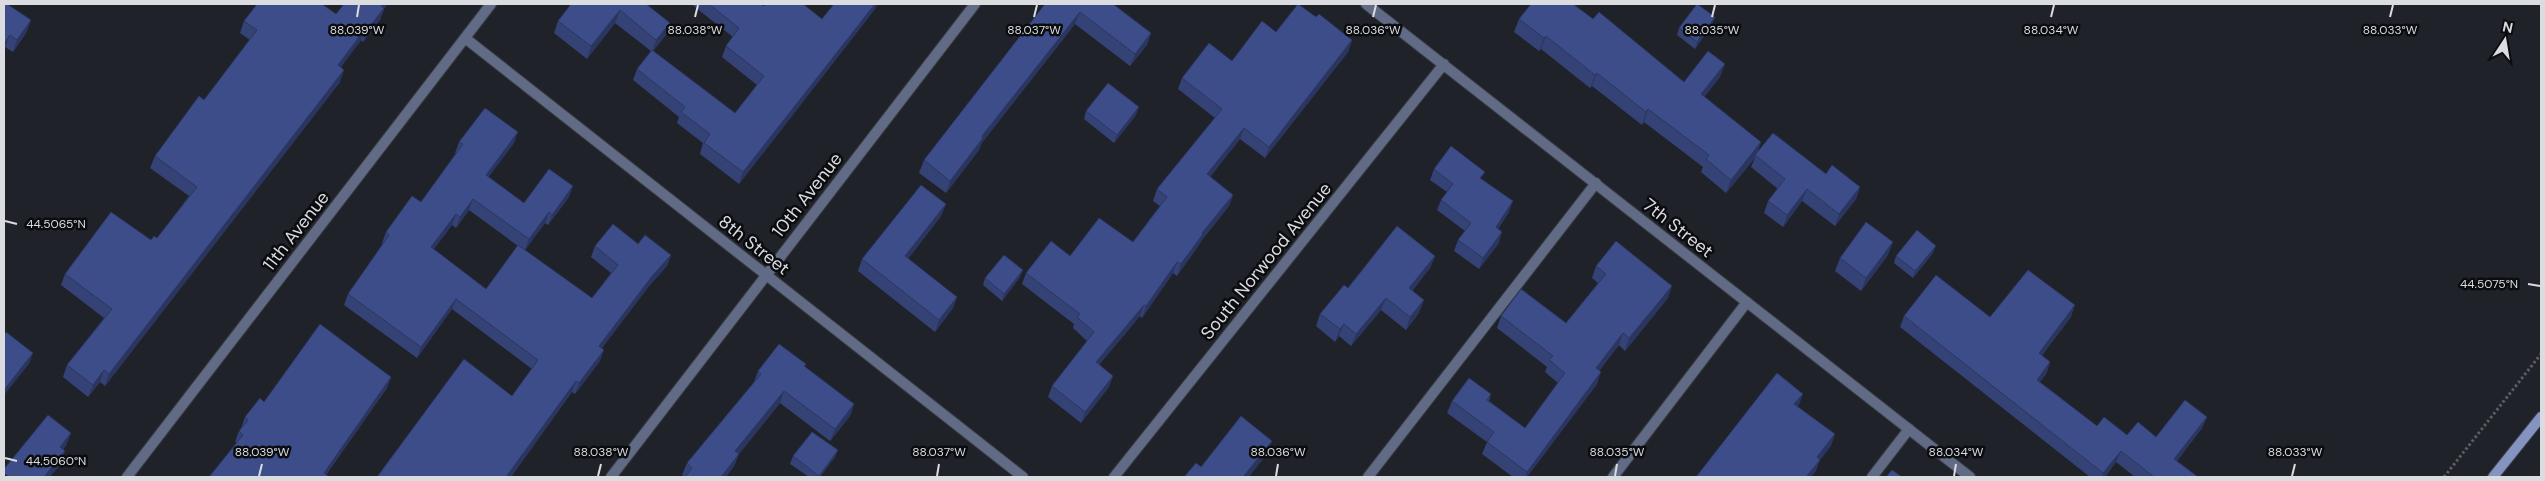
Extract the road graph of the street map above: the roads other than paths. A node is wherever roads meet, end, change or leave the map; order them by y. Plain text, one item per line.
1 (491, 4) edge
2 (975, 4) edge
3 (1366, 4) edge
4 (465, 38) junction
5 (1444, 64) junction
6 (1596, 183) junction
7 (766, 275) junction
8 (1747, 302) junction
9 (2541, 417) edge
10 (1909, 430) junction
11 (128, 477) edge
12 (610, 477) edge
13 (1023, 477) edge
14 (1114, 477) edge
15 (1368, 477) edge
16 (1613, 477) edge
17 (1872, 477) edge
18 (1970, 477) edge
19 (2493, 477) edge

1 - 4 street, 11th Avenue
2 - 7 street, 10th Avenue
3 - 5 street, 7th Street
4 - 7 street, 8th Street
4 - 11 street, 11th Avenue
5 - 6 street, 7th Street
5 - 14 street, South Norwood Avenue
6 - 8 street, 7th Street
6 - 15 street
7 - 12 street, 10th Avenue
7 - 13 street, 8th Street
8 - 10 street, 7th Street
8 - 16 street
9 - 19 main road
10 - 17 street
10 - 18 street, 7th Street

